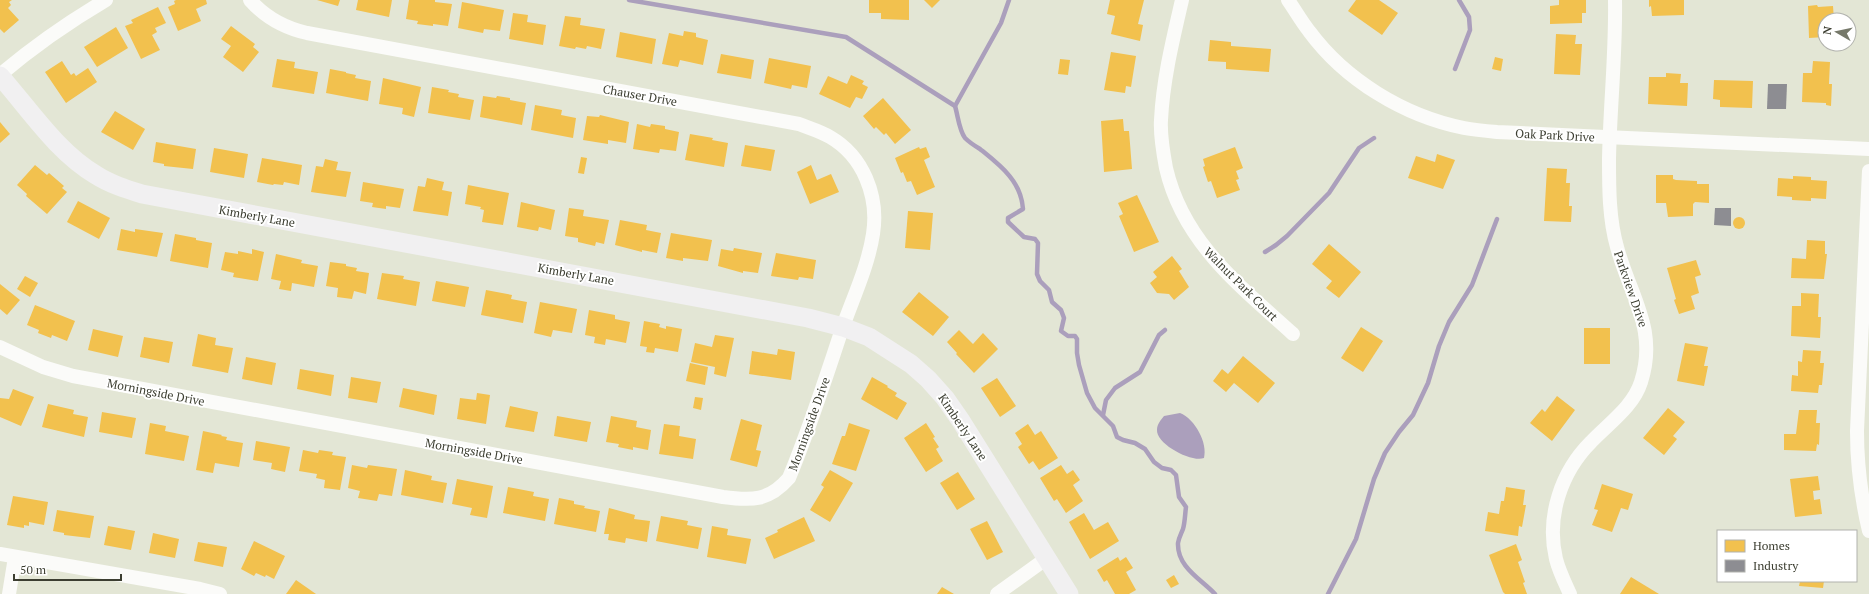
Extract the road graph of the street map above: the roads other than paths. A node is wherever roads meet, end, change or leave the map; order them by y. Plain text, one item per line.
1 (106, 0) edge
2 (250, 0) edge
3 (1182, 0) edge
4 (1288, 0) edge
5 (1615, 0) edge
6 (0, 76) edge
7 (1610, 137) junction
8 (1869, 149) edge
9 (1869, 171) edge
10 (843, 327) junction
11 (1292, 334) dead end
12 (0, 347) edge
13 (1869, 531) edge
14 (0, 554) edge
15 (15, 556) junction
16 (1047, 558) junction
17 (8, 594) edge
18 (220, 594) edge
19 (997, 594) edge
20 (1069, 594) edge
21 (1570, 594) edge

1 - 6 street
2 - 10 street, Chauser Drive
3 - 11 street, Walnut Park Court
4 - 7 street, Oak Park Drive
5 - 7 street, Parkview Drive
6 - 10 street, Kimberly Lane
7 - 8 street, Oak Park Drive
7 - 21 street, Parkview Drive
9 - 13 street
10 - 12 street, Morningside Drive
10 - 16 street, Kimberly Lane
14 - 15 street
15 - 17 street
15 - 18 street
16 - 19 street
16 - 20 street, Kimberly Lane

